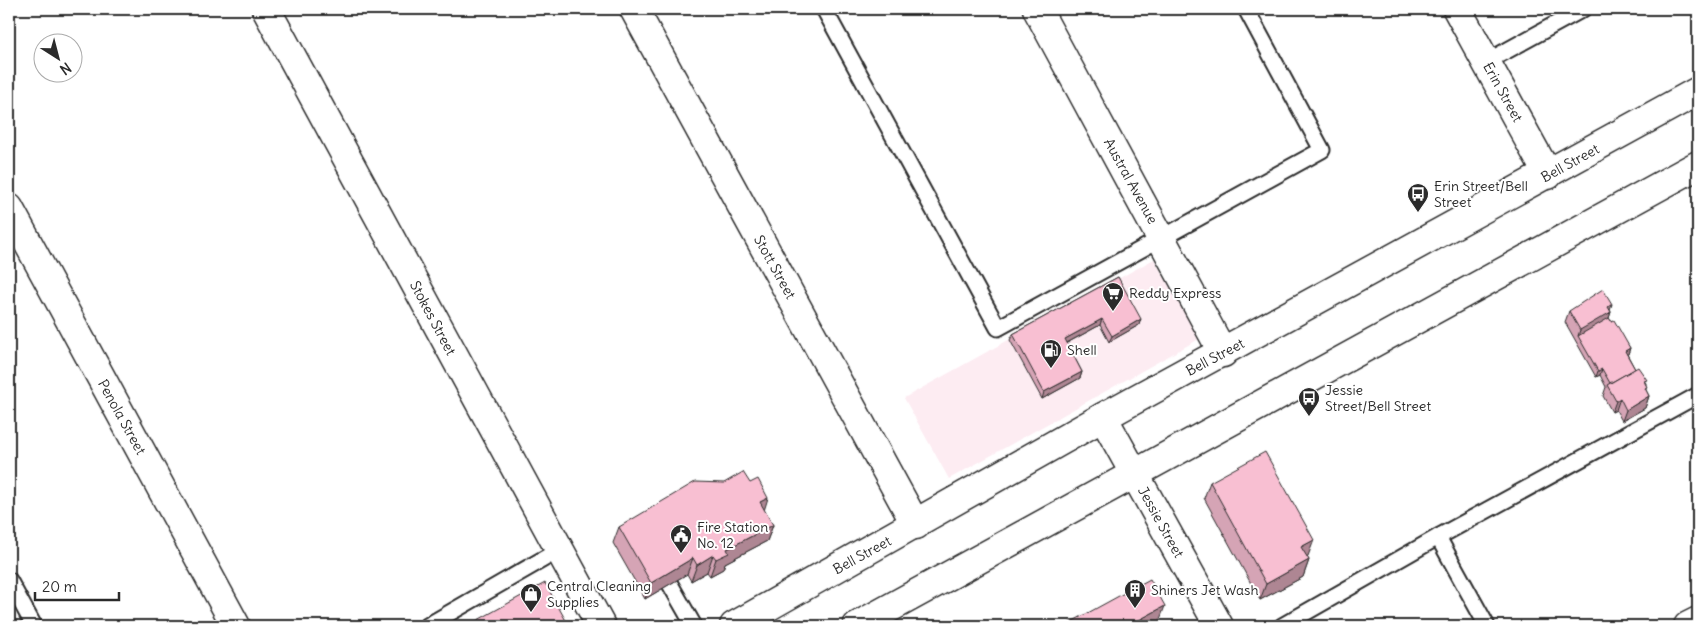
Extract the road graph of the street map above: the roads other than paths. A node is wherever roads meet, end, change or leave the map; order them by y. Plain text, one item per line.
1 (266, 9) edge
2 (634, 9) edge
3 (824, 9) edge
4 (1037, 9) edge
5 (1246, 9) edge
6 (1457, 9) edge
7 (1583, 9) edge
8 (1486, 62) junction
9 (1698, 92) edge
10 (1698, 164) edge
11 (1548, 176) junction
12 (9, 208) edge
13 (1162, 239) junction
14 (1223, 353) junction
15 (1698, 395) edge
16 (1103, 417) junction
17 (1134, 474) junction
18 (916, 525) junction
19 (1438, 537) junction
20 (559, 550) junction
21 (9, 580) edge
22 (670, 584) edge
23 (1698, 621) edge
24 (34, 626) edge
25 (236, 626) edge
26 (427, 626) edge
27 (601, 626) edge
28 (694, 626) edge
29 (734, 626) edge
30 (857, 626) edge
31 (1219, 626) edge
32 (1282, 626) edge
33 (1487, 626) edge
34 (1688, 626) edge

1 - 20 main road, Stokes Street
2 - 18 main road, Stott Street
3 - 13 lane
4 - 13 main road, Austral Avenue
5 - 13 lane
6 - 8 main road, Erin Street
7 - 8 lane
8 - 11 main road, Erin Street
9 - 11 main road, Bell Street
10 - 17 main road
11 - 14 main road, Bell Street
12 - 25 main road, Penola Street
13 - 14 main road, Austral Avenue
14 - 16 main road, Bell Street
15 - 19 lane
16 - 17 main road, Jessie Street
16 - 18 main road, Bell Street
17 - 30 main road
17 - 31 main road, Jessie Street
18 - 29 main road, Bell Street
19 - 32 lane
19 - 33 lane
20 - 26 lane
20 - 27 main road, Stokes Street
21 - 24 lane
22 - 28 lane
23 - 34 main road

